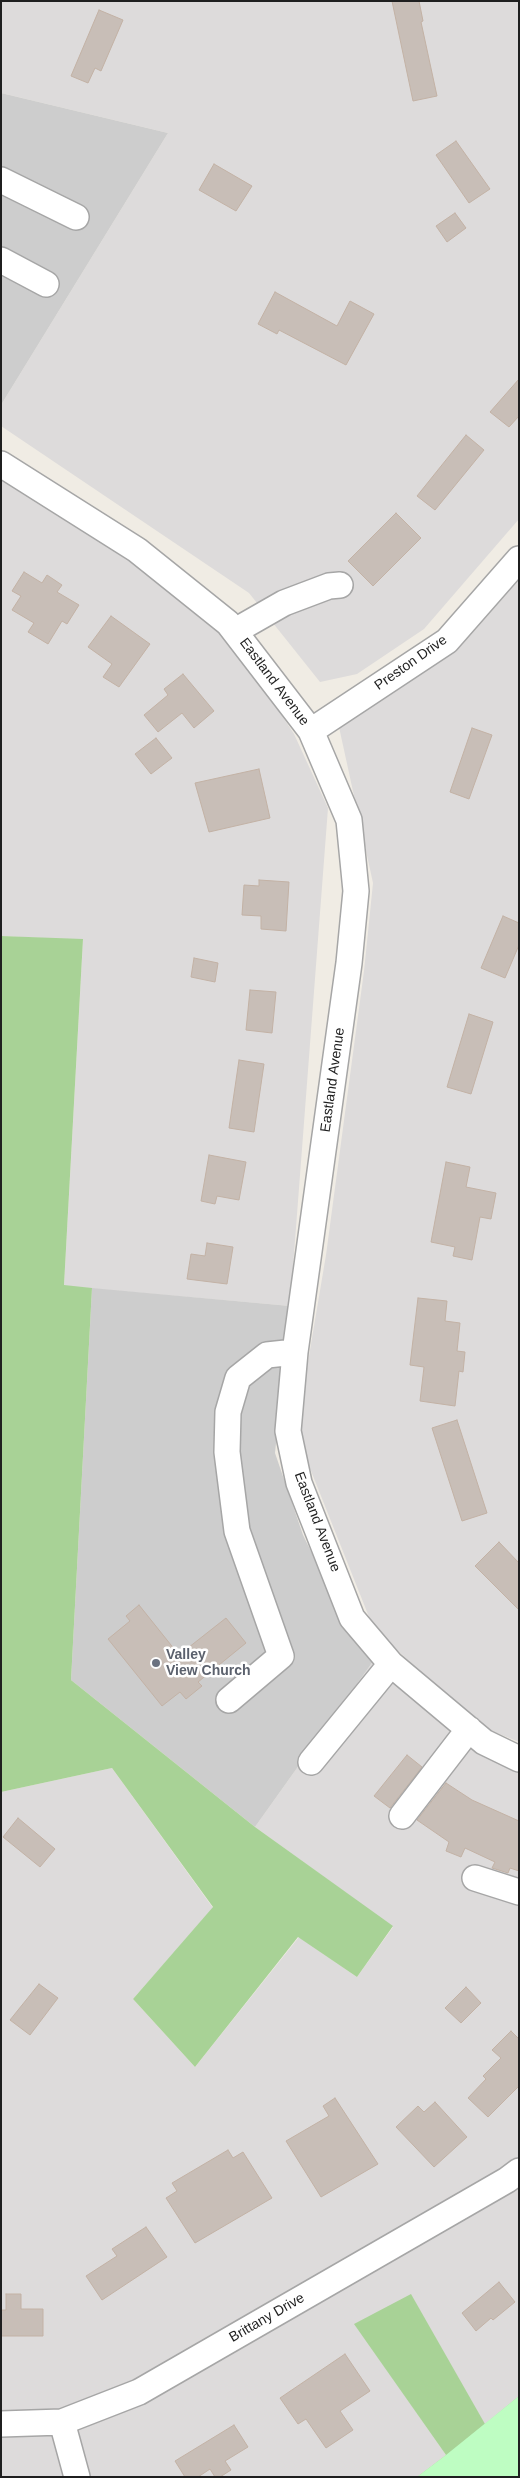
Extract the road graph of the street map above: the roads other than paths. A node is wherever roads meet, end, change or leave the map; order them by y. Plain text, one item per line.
1 (1, 180) edge
2 (76, 217) dead end
3 (1, 260) edge
4 (46, 284) dead end
5 (1, 464) edge
6 (519, 559) edge
7 (340, 585) dead end
8 (235, 631) junction
9 (311, 731) junction
10 (295, 1352) junction
11 (391, 1664) junction
12 (228, 1700) dead end
13 (469, 1729) junction
14 (519, 1758) edge
15 (312, 1762) dead end
16 (402, 1816) dead end
17 (474, 1878) dead end
18 (519, 1892) edge
19 (519, 2171) edge
20 (62, 2422) junction
21 (1, 2424) edge
22 (77, 2477) edge

1 - 2 street
3 - 4 street
5 - 8 street, Eastland Avenue
6 - 9 street, Preston Drive
7 - 8 street
8 - 9 street, Eastland Avenue
9 - 10 street, Eastland Avenue
10 - 11 street, Eastland Avenue
10 - 12 street
11 - 13 street, Eastland Avenue
11 - 15 street
13 - 14 street, Eastland Avenue
13 - 16 street
17 - 18 street
19 - 20 street, Brittany Drive
20 - 21 street, Brittany Drive
20 - 22 street

